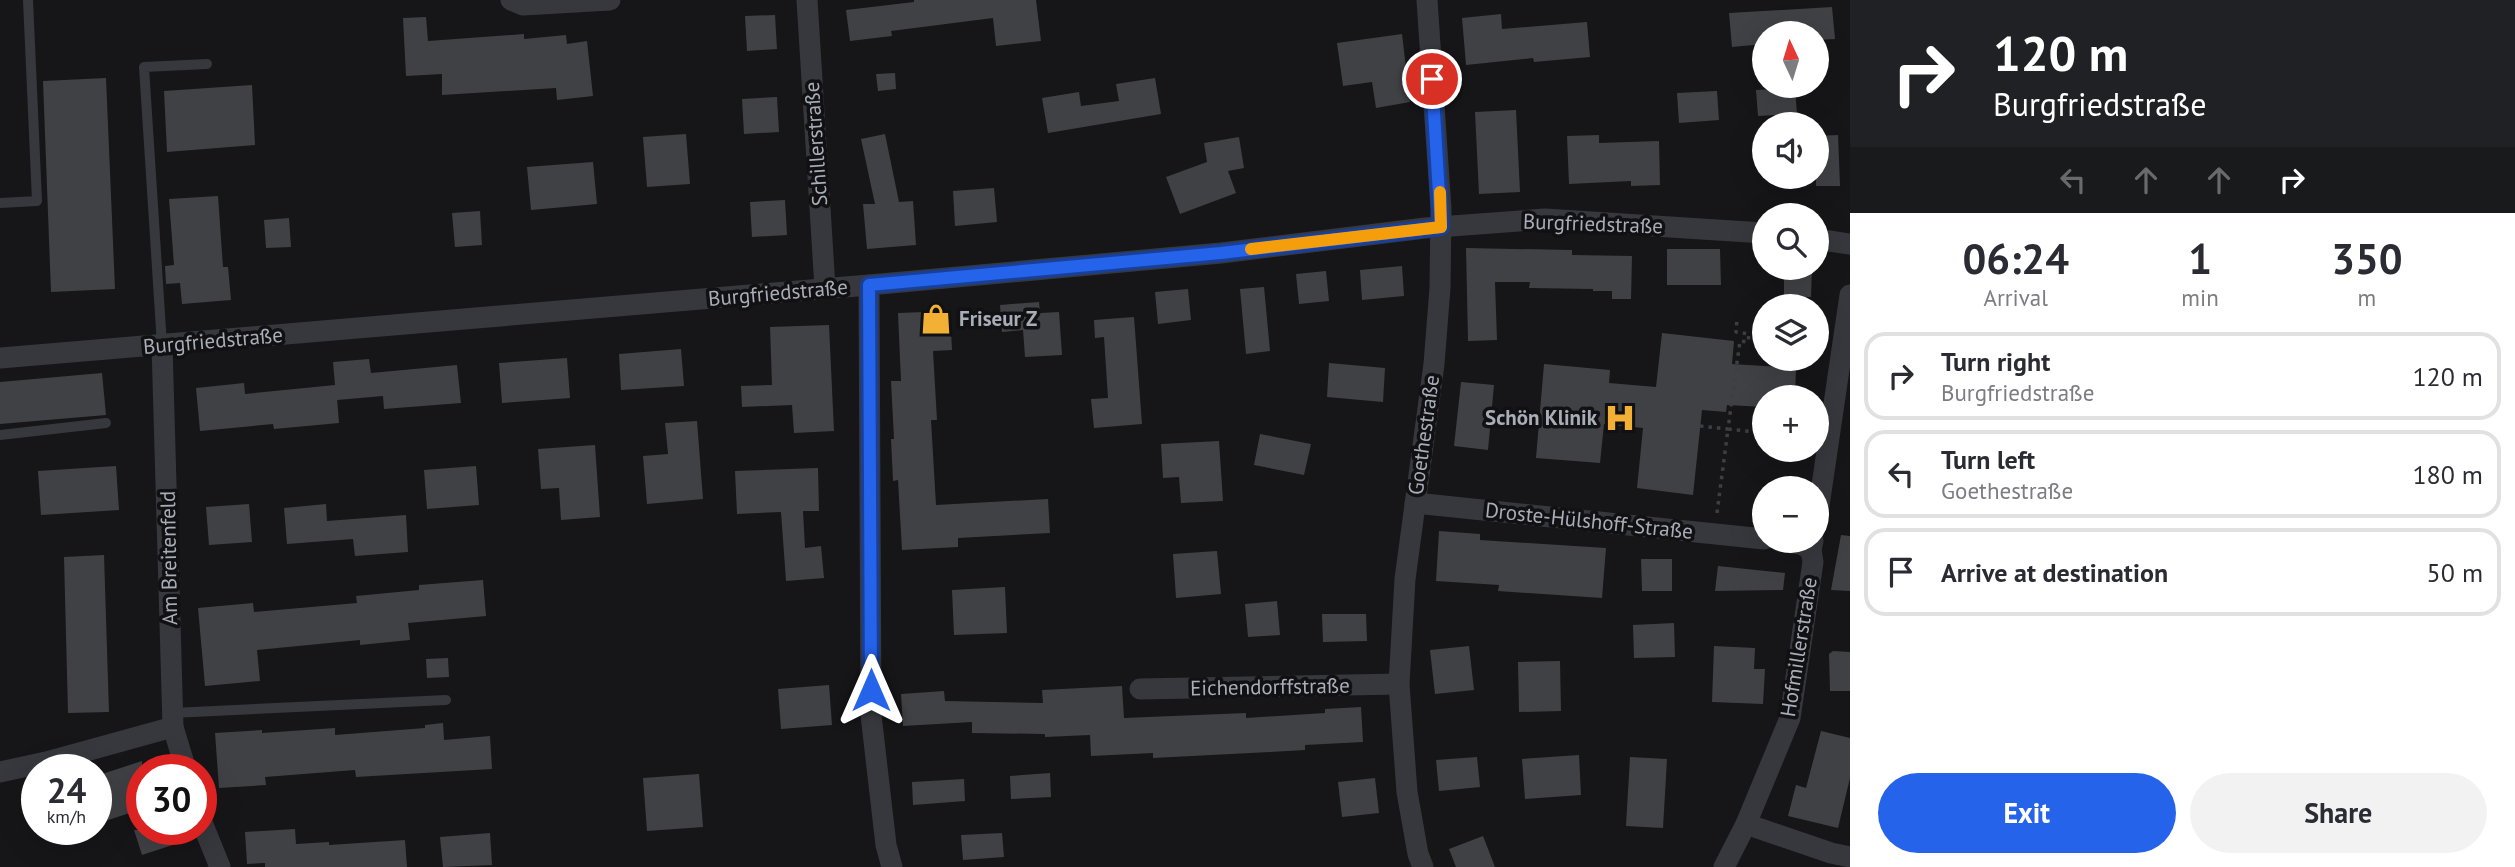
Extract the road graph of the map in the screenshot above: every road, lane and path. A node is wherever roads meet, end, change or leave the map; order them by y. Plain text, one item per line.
1 (28, 0) edge
2 (511, 0) edge
3 (610, 0) edge
4 (807, 0) edge
5 (1427, 0) edge
6 (207, 64) dead end
7 (0, 203) edge
8 (1441, 227) junction
9 (1752, 232) edge
10 (1829, 241) edge
11 (1850, 244) edge
12 (869, 285) junction
13 (825, 288) junction
14 (1850, 295) edge
15 (1737, 319) dead end
16 (162, 345) junction
17 (0, 358) edge
18 (106, 423) dead end
19 (1700, 426) dead end
20 (1728, 429) junction
21 (1752, 432) edge
22 (0, 435) edge
23 (1823, 476) edge
24 (1415, 503) junction
25 (1714, 534) junction
26 (1752, 538) edge
27 (1812, 553) edge
28 (1399, 684) junction
29 (1140, 689) dead end
30 (446, 700) dead end
31 (173, 720) junction
32 (182, 754) edge
33 (0, 772) edge
34 (1746, 824) junction
35 (211, 845) edge
36 (1850, 857) edge
37 (220, 867) edge
38 (892, 867) edge
39 (1423, 867) edge
40 (1724, 867) edge

1 - 7 lane
2 - 3 street
4 - 13 street, Schillerstraße
5 - 8 street, Goethestraße
6 - 16 lane
8 - 9 street, Burgfriedstraße
8 - 12 street, Burgfriedstraße
8 - 24 street, Goethestraße
10 - 11 street
12 - 13 street, Burgfriedstraße
12 - 38 street
13 - 16 street, Burgfriedstraße
14 - 23 street
15 - 20 path
16 - 17 street, Burgfriedstraße
16 - 31 street, Am Breitenfeld
18 - 22 lane
19 - 20 path
20 - 21 path
20 - 25 path
24 - 25 street, Droste-Hülshoff-Straße
24 - 28 street, Goethestraße
25 - 26 street, Droste-Hülshoff-Straße
27 - 34 street, Hofmillerstraße
28 - 29 street, Eichendorffstraße
28 - 39 street, Goethestraße
30 - 31 lane
31 - 32 street, Am Breitenfeld
31 - 33 street
34 - 36 street
34 - 40 street, Hofmillerstraße
35 - 37 street

